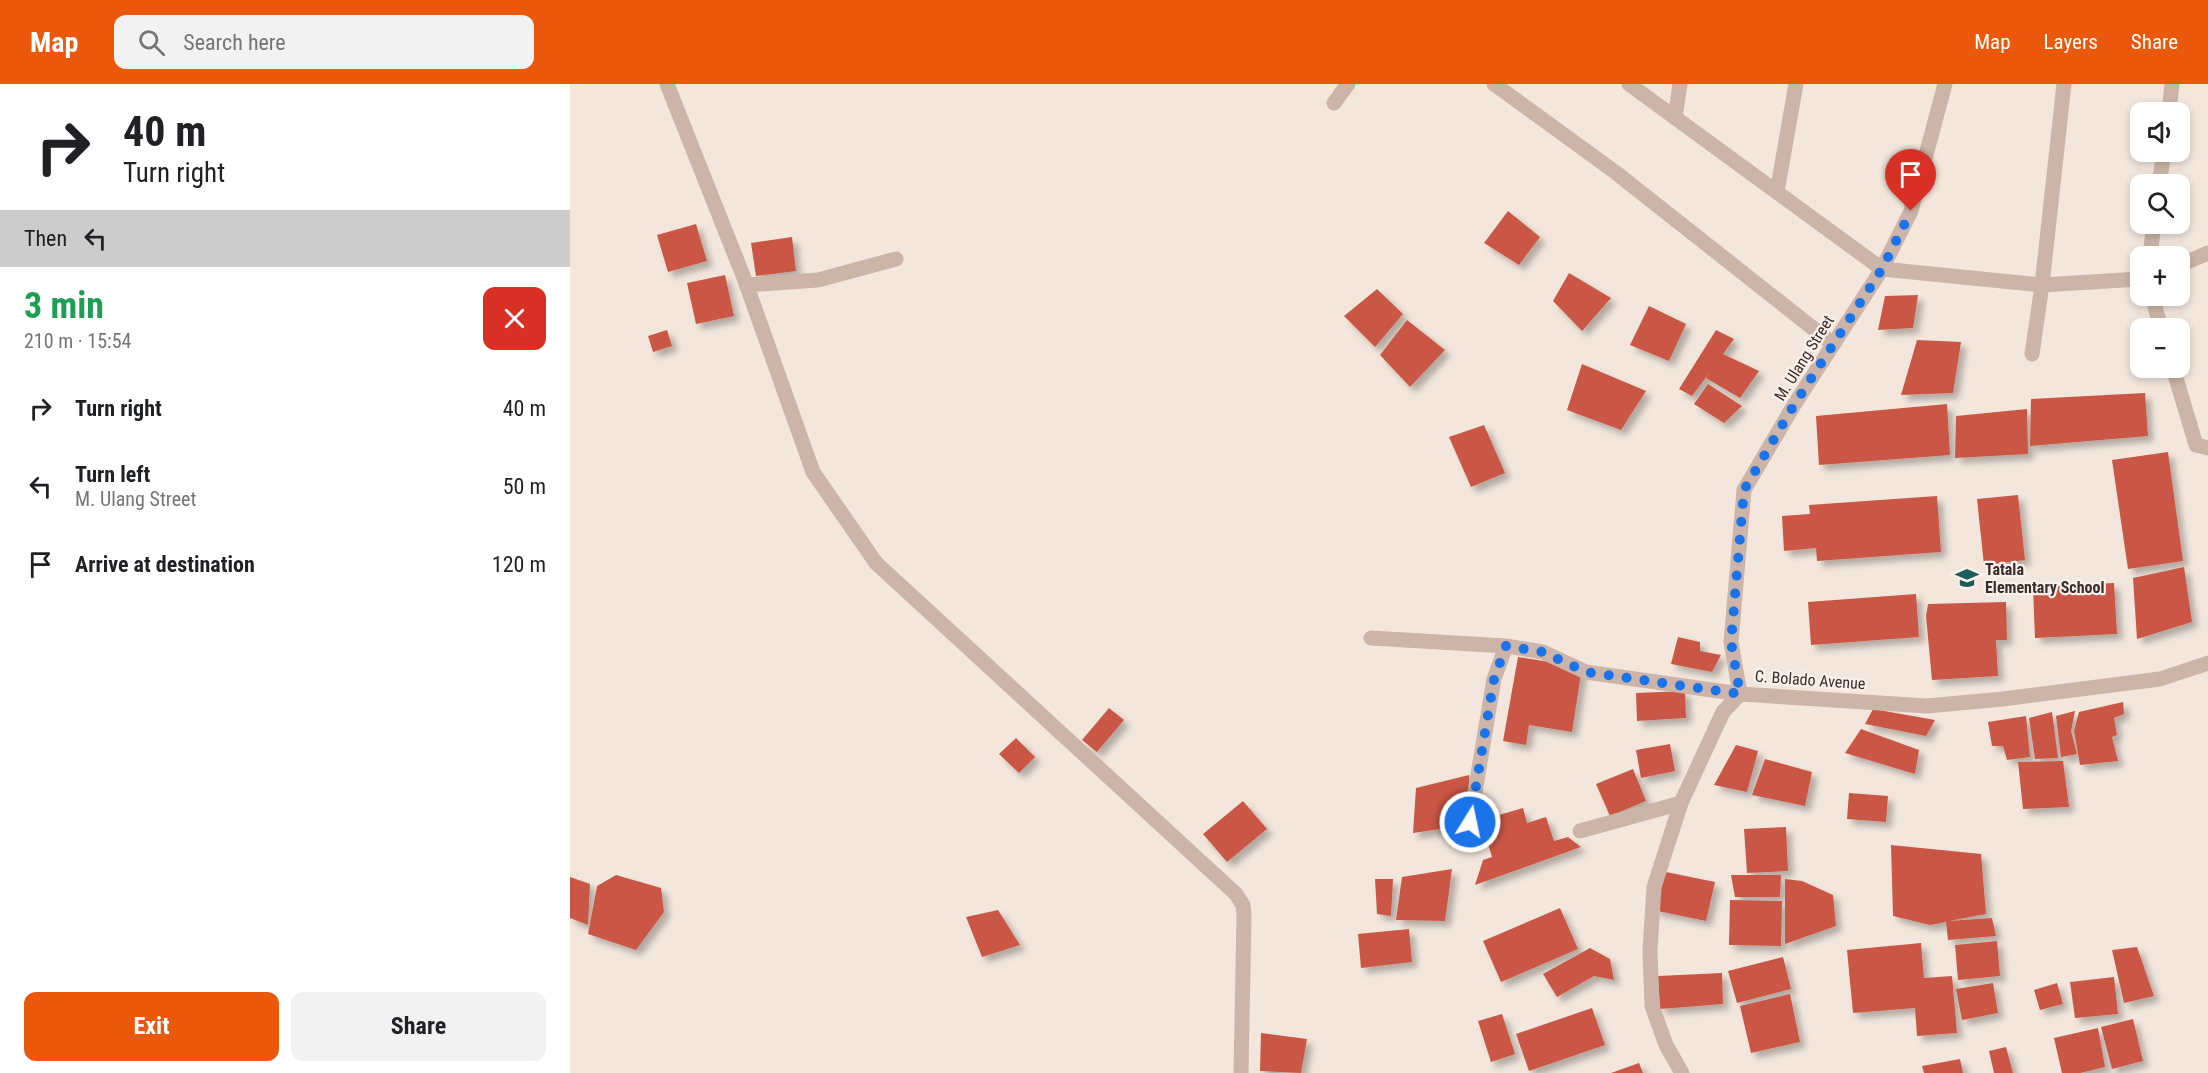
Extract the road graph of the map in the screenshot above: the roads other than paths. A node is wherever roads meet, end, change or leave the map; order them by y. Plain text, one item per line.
1 (668, 84) edge
2 (1348, 84) edge
3 (1494, 84) edge
4 (1629, 84) edge
5 (1680, 84) edge
6 (1796, 84) edge
7 (1945, 84) edge
8 (2064, 84) edge
9 (2172, 84) edge
10 (2170, 102) edge
11 (1334, 103) dead end
12 (1675, 118) junction
13 (1777, 192) junction
14 (2208, 253) edge
15 (896, 259) dead end
16 (2190, 261) edge
17 (1882, 269) junction
18 (2130, 280) edge
19 (746, 285) junction
20 (2042, 285) junction
21 (1833, 344) junction
22 (2032, 354) dead end
23 (2176, 378) edge
24 (2208, 448) edge
25 (1371, 638) dead end
26 (1506, 646) junction
27 (2208, 663) edge
28 (1740, 694) junction
29 (1681, 802) junction
30 (1470, 822) dead end
31 (1580, 831) dead end
32 (1241, 1073) edge
33 (1682, 1073) edge

1 - 19 street
2 - 11 street
3 - 21 street
4 - 12 street
5 - 12 street
6 - 13 street
7 - 17 street, M. Ulang Street
8 - 20 street
9 - 10 street
12 - 13 street
13 - 17 street
14 - 16 street
15 - 19 street
17 - 20 street
17 - 21 street, M. Ulang Street
18 - 20 street
19 - 32 street
20 - 22 street
21 - 28 street, M. Ulang Street
23 - 24 street
25 - 26 street
26 - 28 street
26 - 30 street
27 - 28 street, C. Bolado Avenue
28 - 29 street, C. Bolado Avenue
29 - 31 street
29 - 33 street, C. Bolado Avenue

